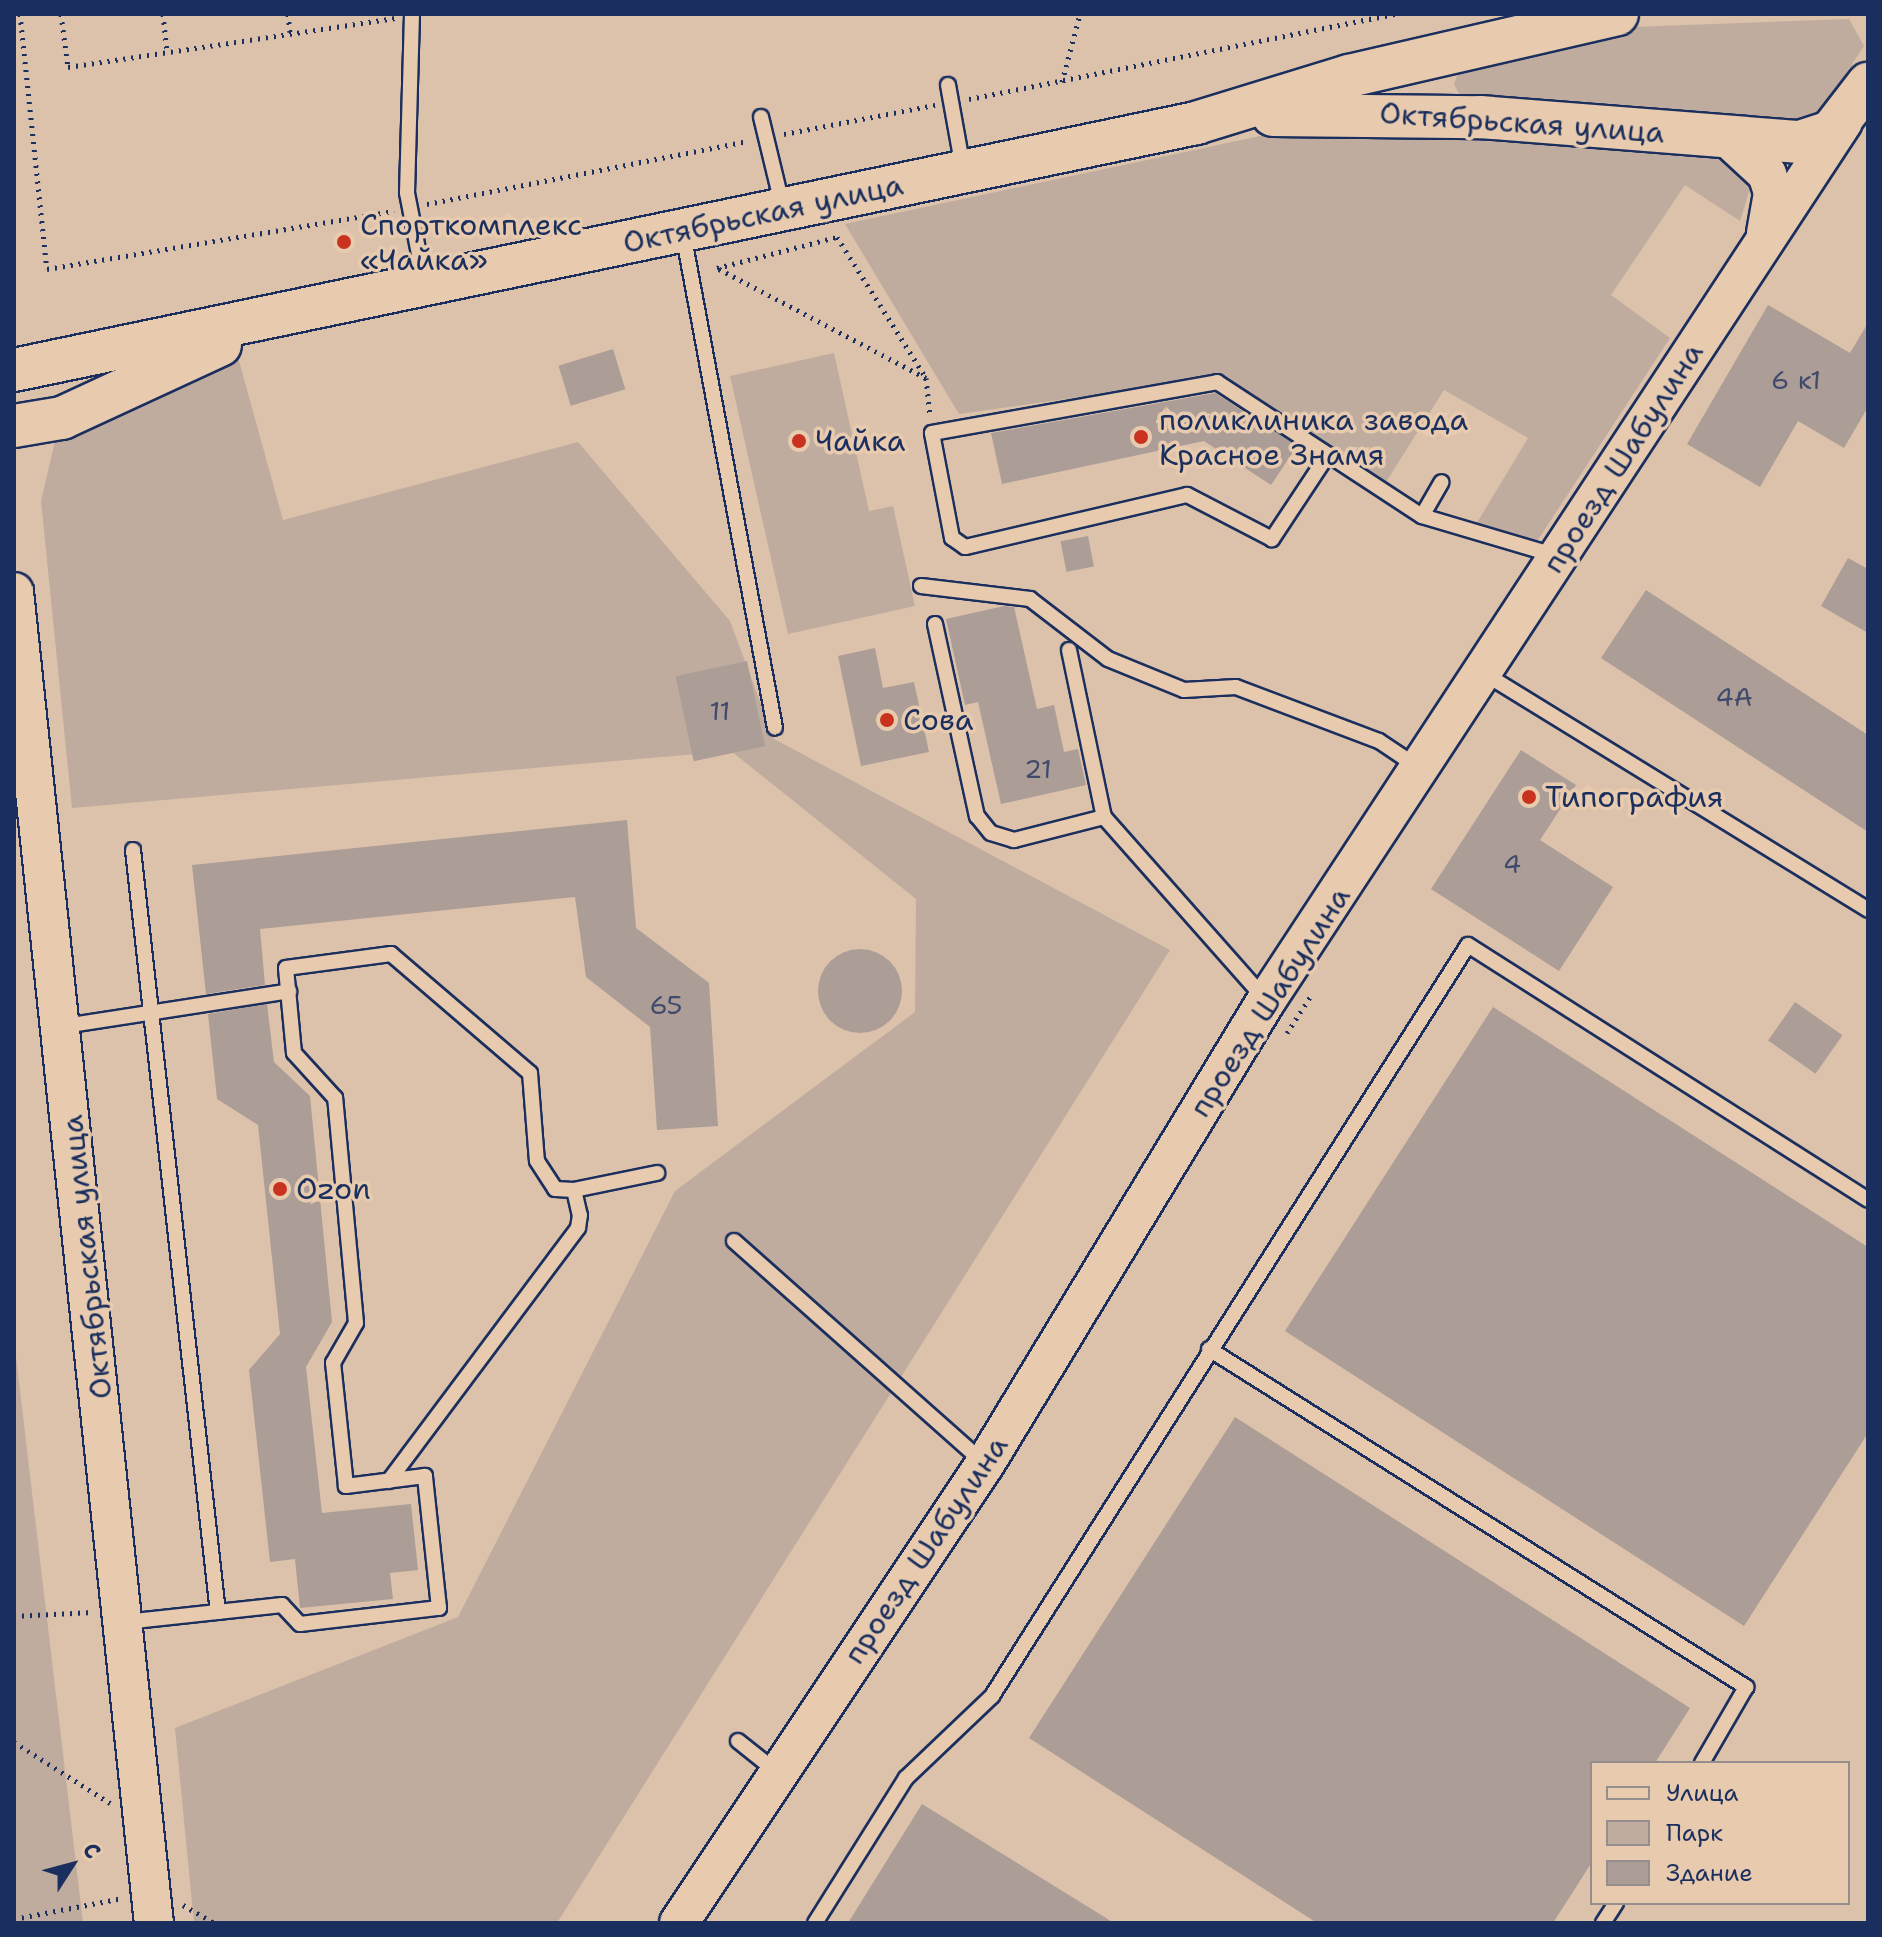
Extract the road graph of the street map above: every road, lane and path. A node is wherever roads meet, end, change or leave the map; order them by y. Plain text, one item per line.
1 (20, 14) edge
2 (61, 14) edge
3 (163, 14) edge
4 (288, 14) edge
5 (1080, 14) edge
6 (1396, 14) edge
7 (1617, 14) edge
8 (412, 15) edge
9 (290, 32) junction
10 (167, 51) junction
11 (1062, 82) junction
12 (1868, 84) edge
13 (948, 85) dead end
14 (951, 102) junction
15 (761, 117) dead end
16 (1843, 122) junction
17 (1196, 123) junction
18 (764, 138) junction
19 (1728, 138) junction
20 (964, 172) junction
21 (409, 208) junction
22 (783, 208) junction
23 (683, 232) junction
24 (1762, 247) junction
25 (425, 285) junction
26 (283, 316) junction
27 (14, 370) edge
28 (926, 378) junction
29 (14, 426) edge
30 (932, 433) junction
31 (1327, 456) junction
32 (1442, 482) dead end
33 (1422, 516) junction
34 (1558, 556) junction
35 (921, 586) dead end
36 (14, 592) edge
37 (935, 624) dead end
38 (1069, 650) dead end
39 (1485, 674) junction
40 (775, 728) dead end
41 (1423, 770) junction
42 (1104, 817) junction
43 (133, 850) dead end
44 (1868, 910) edge
45 (289, 991) junction
46 (1266, 1001) junction
47 (155, 1011) junction
48 (64, 1026) junction
49 (657, 1173) dead end
50 (574, 1190) junction
51 (1868, 1200) edge
52 (734, 1241) dead end
53 (1209, 1349) junction
54 (985, 1464) junction
55 (389, 1481) junction
56 (218, 1612) junction
57 (14, 1616) edge
58 (124, 1617) junction
59 (738, 1741) dead end
60 (14, 1742) edge
61 (1703, 1761) edge
62 (778, 1772) junction
63 (143, 1812) junction
64 (1615, 1905) edge
65 (153, 1908) edge
66 (14, 1919) edge
67 (679, 1923) edge
68 (815, 1923) edge
69 (1603, 1923) edge

1 - 21 path
2 - 10 path
3 - 10 path
4 - 9 path
5 - 11 path
6 - 11 path
7 - 17 main road, Октябрьская улица
8 - 9 path
8 - 21 lane
9 - 10 path
11 - 14 path
12 - 16 main road, проезд Шабулина
13 - 14 lane
14 - 18 path
14 - 20 lane
15 - 18 lane
16 - 19 main road, Октябрьская улица
16 - 24 street, проезд Шабулина
17 - 19 main road, Октябрьская улица
17 - 20 main road, Октябрьская улица
18 - 21 path
18 - 22 lane
19 - 24 street
20 - 22 main road, Октябрьская улица
21 - 25 lane
22 - 23 main road, Октябрьская улица
23 - 25 main road, Октябрьская улица
23 - 40 lane
24 - 34 street, проезд Шабулина
25 - 26 main road, Октябрьская улица
26 - 27 main road, Октябрьская улица
26 - 29 main road, Октябрьская улица
28 - 28 path
28 - 30 path
30 - 31 lane
30 - 31 lane
31 - 33 lane
32 - 33 lane
33 - 34 lane
34 - 39 street, проезд Шабулина
35 - 41 lane
36 - 48 street, Октябрьская улица
37 - 42 lane
38 - 42 lane
39 - 41 street, проезд Шабулина
39 - 44 lane
41 - 46 street, проезд Шабулина
42 - 46 lane
43 - 47 lane
45 - 47 lane
45 - 50 lane
45 - 55 lane
46 - 54 street, проезд Шабулина
47 - 48 lane
47 - 56 lane
48 - 58 street, Октябрьская улица
49 - 50 lane
50 - 55 lane
51 - 53 lane
52 - 54 lane
53 - 61 lane
53 - 68 lane
54 - 62 street, проезд Шабулина
55 - 56 lane
56 - 58 lane
57 - 58 path
58 - 63 street, Октябрьская улица
59 - 62 lane
60 - 63 path
62 - 67 street, проезд Шабулина
63 - 65 street, Октябрьская улица
64 - 69 lane
65 - 66 path

